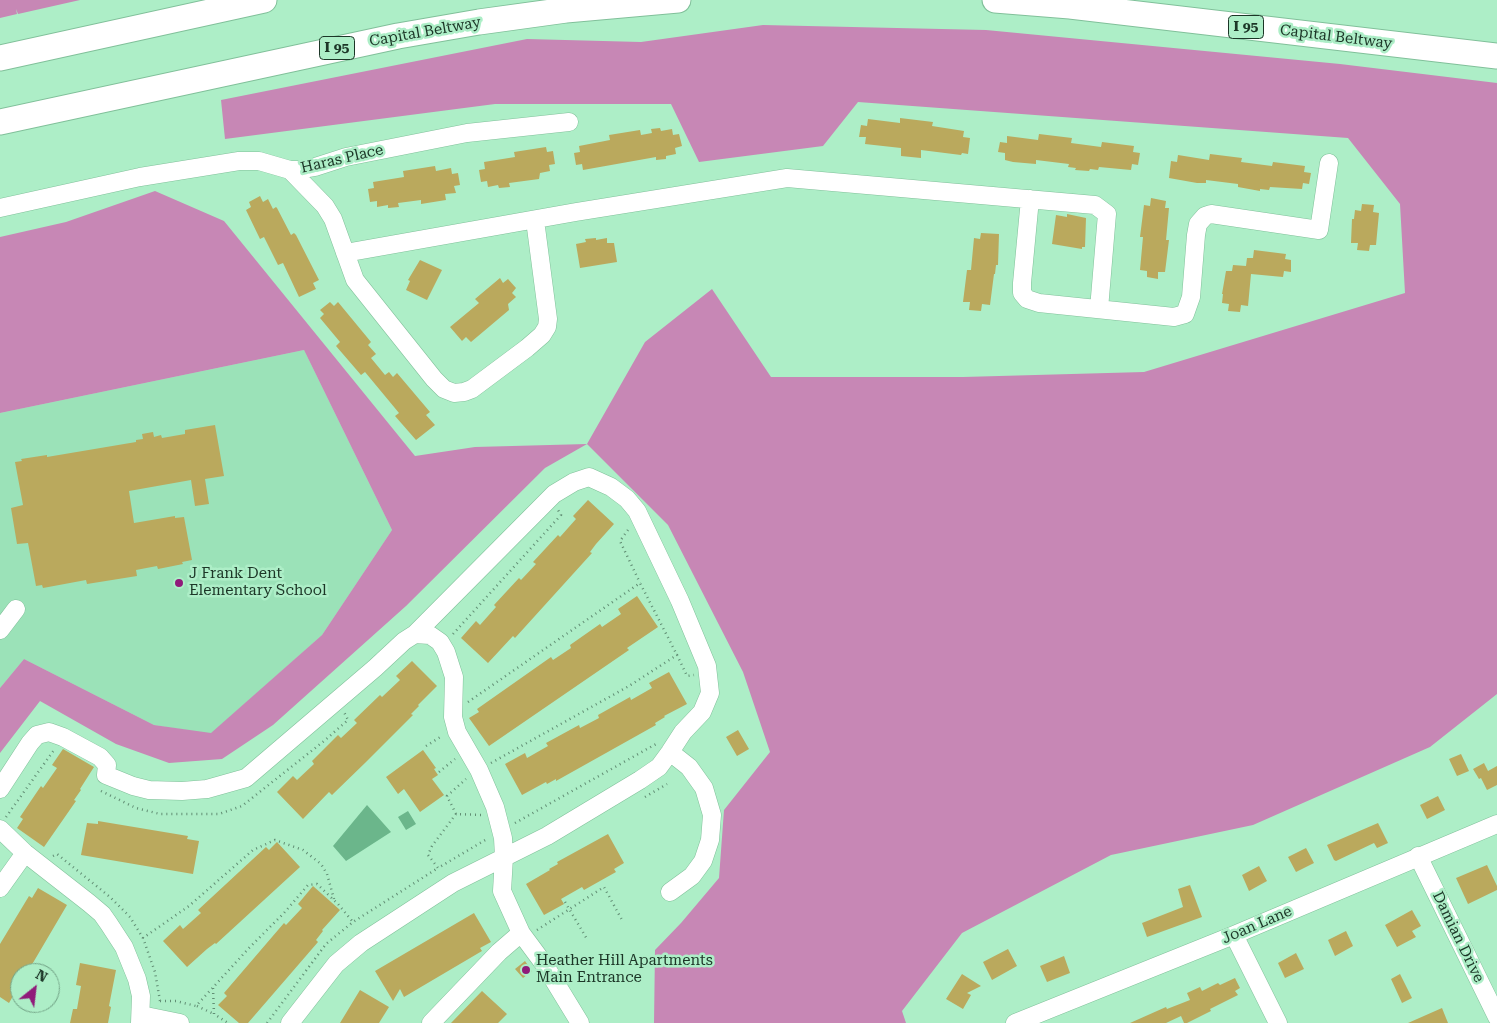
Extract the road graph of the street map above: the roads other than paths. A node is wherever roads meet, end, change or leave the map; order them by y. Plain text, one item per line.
1 (264, 0) edge
2 (678, 0) edge
3 (995, 0) edge
4 (200, 14) junction
5 (0, 48) edge
6 (1497, 56) edge
7 (0, 58) edge
8 (0, 122) edge
9 (569, 122) dead end
10 (1329, 163) dead end
11 (290, 170) junction
12 (1030, 199) junction
13 (0, 208) edge
14 (535, 220) junction
15 (345, 253) junction
16 (1099, 309) junction
17 (16, 609) dead end
18 (0, 630) edge
19 (415, 634) junction
20 (667, 746) junction
21 (0, 789) edge
22 (1497, 824) edge
23 (0, 829) edge
24 (25, 853) junction
25 (509, 855) junction
26 (1418, 856) junction
27 (0, 888) edge
28 (670, 892) dead end
29 (528, 932) junction
30 (1234, 935) junction
31 (1497, 1017) edge
32 (141, 1019) edge
33 (180, 1023) edge
34 (290, 1023) edge
35 (431, 1023) edge
36 (580, 1023) edge
37 (1015, 1023) edge
38 (1278, 1023) edge

1 - 4 highway
2 - 8 highway, Capital Beltway / I 95
3 - 6 highway, Capital Beltway / I 95
4 - 5 highway
4 - 7 highway
9 - 11 street, Haras Place
10 - 16 street
11 - 13 street, Haras Place
11 - 15 street
12 - 14 street
12 - 16 street
12 - 16 street
14 - 15 street
14 - 15 street
17 - 18 street
19 - 20 street
19 - 21 street
19 - 25 street
20 - 25 street
20 - 28 street
22 - 26 street, Joan Lane
23 - 24 street
24 - 27 street
24 - 32 street
25 - 29 street
25 - 34 street
26 - 30 street, Joan Lane
26 - 31 street, Damian Drive
29 - 35 street
29 - 36 street
30 - 37 street, Joan Lane
30 - 38 street
32 - 33 street

